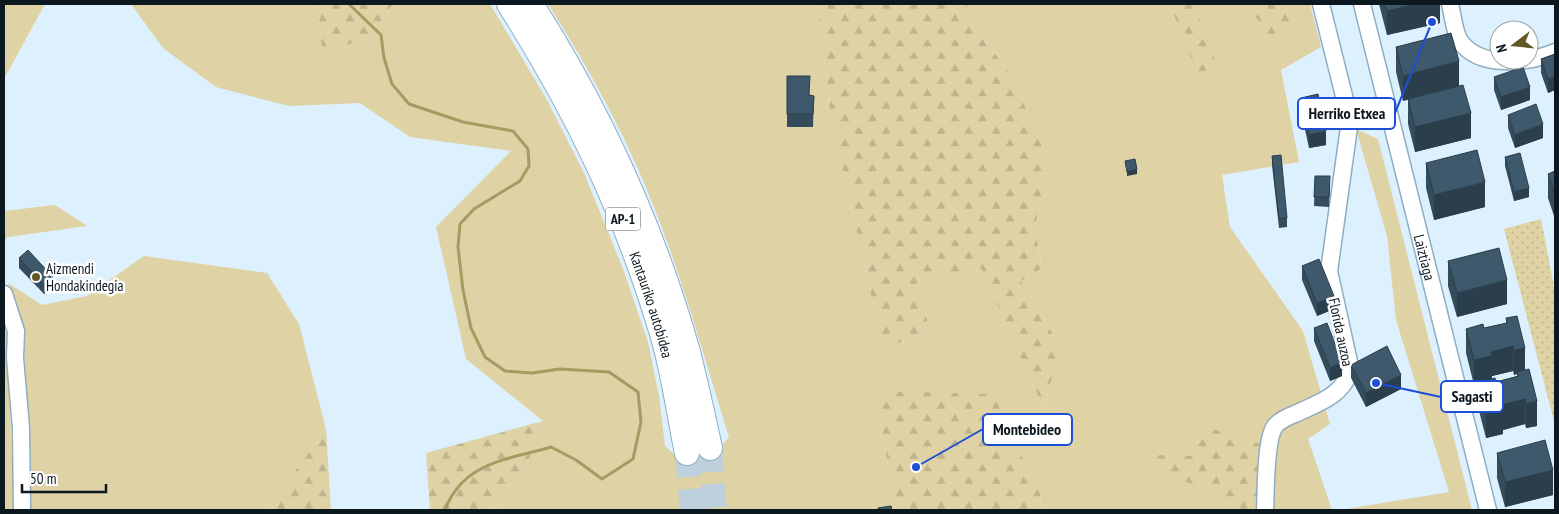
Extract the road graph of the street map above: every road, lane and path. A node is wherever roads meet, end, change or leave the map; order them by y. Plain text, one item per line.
1 (510, 4) edge
2 (531, 4) edge
3 (1321, 4) edge
4 (1362, 4) edge
5 (1450, 4) edge
6 (1555, 52) edge
7 (4, 294) edge
8 (710, 448) tunnel mouth
9 (687, 453) tunnel mouth
10 (22, 510) edge
11 (1265, 510) edge
12 (1488, 510) edge

1 - 9 highway, Kantauriko autobidea / AP-1
2 - 8 highway, Kantauriko autobidea / AP-1
3 - 11 street, Florida auzoa
4 - 12 street, Laiztiaga
5 - 6 street
7 - 10 street

